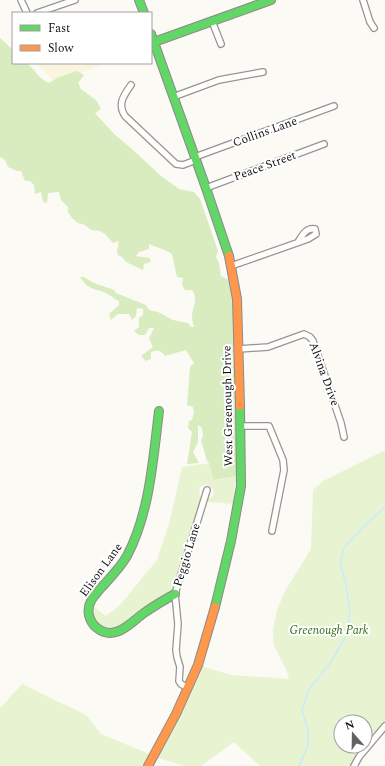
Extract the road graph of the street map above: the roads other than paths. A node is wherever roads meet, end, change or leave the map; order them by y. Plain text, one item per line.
1 (21, 0) edge
2 (75, 0) edge
3 (139, 0) edge
4 (271, 0) edge
5 (363, 0) edge
6 (27, 12) edge
7 (40, 12) edge
8 (144, 12) edge
9 (212, 21) junction
10 (374, 28) dead end
11 (152, 37) edge
12 (154, 42) junction
13 (221, 44) dead end
14 (263, 72) dead end
15 (131, 85) dead end
16 (173, 97) junction
17 (334, 106) dead end
18 (324, 144) dead end
19 (196, 159) junction
20 (206, 188) junction
21 (298, 242) dead end
22 (231, 266) junction
23 (239, 348) junction
24 (159, 411) dead end
25 (241, 426) junction
26 (344, 437) dead end
27 (207, 490) dead end
28 (272, 532) dead end
29 (175, 594) junction
30 (188, 688) junction
31 (385, 726) edge
32 (148, 766) edge
33 (354, 766) edge

1 - 6 street
2 - 7 street
3 - 8 street
4 - 9 street
5 - 10 street
9 - 12 street
9 - 13 street
11 - 12 street, West Greenough Drive
12 - 16 street, West Greenough Drive
14 - 16 street
15 - 19 street, Collins Lane
16 - 19 street, West Greenough Drive
17 - 19 street, Collins Lane
18 - 20 street, Peace Street
19 - 20 street, West Greenough Drive
20 - 22 street, West Greenough Drive
21 - 22 street
22 - 23 street, West Greenough Drive
23 - 25 street, West Greenough Drive
23 - 26 street, Alvina Drive
24 - 29 street, Elison Lane
25 - 28 street
25 - 30 street, West Greenough Drive
27 - 29 street, Peggio Lane
29 - 30 street, Peggio Lane
30 - 32 street, West Greenough Drive
31 - 33 street

